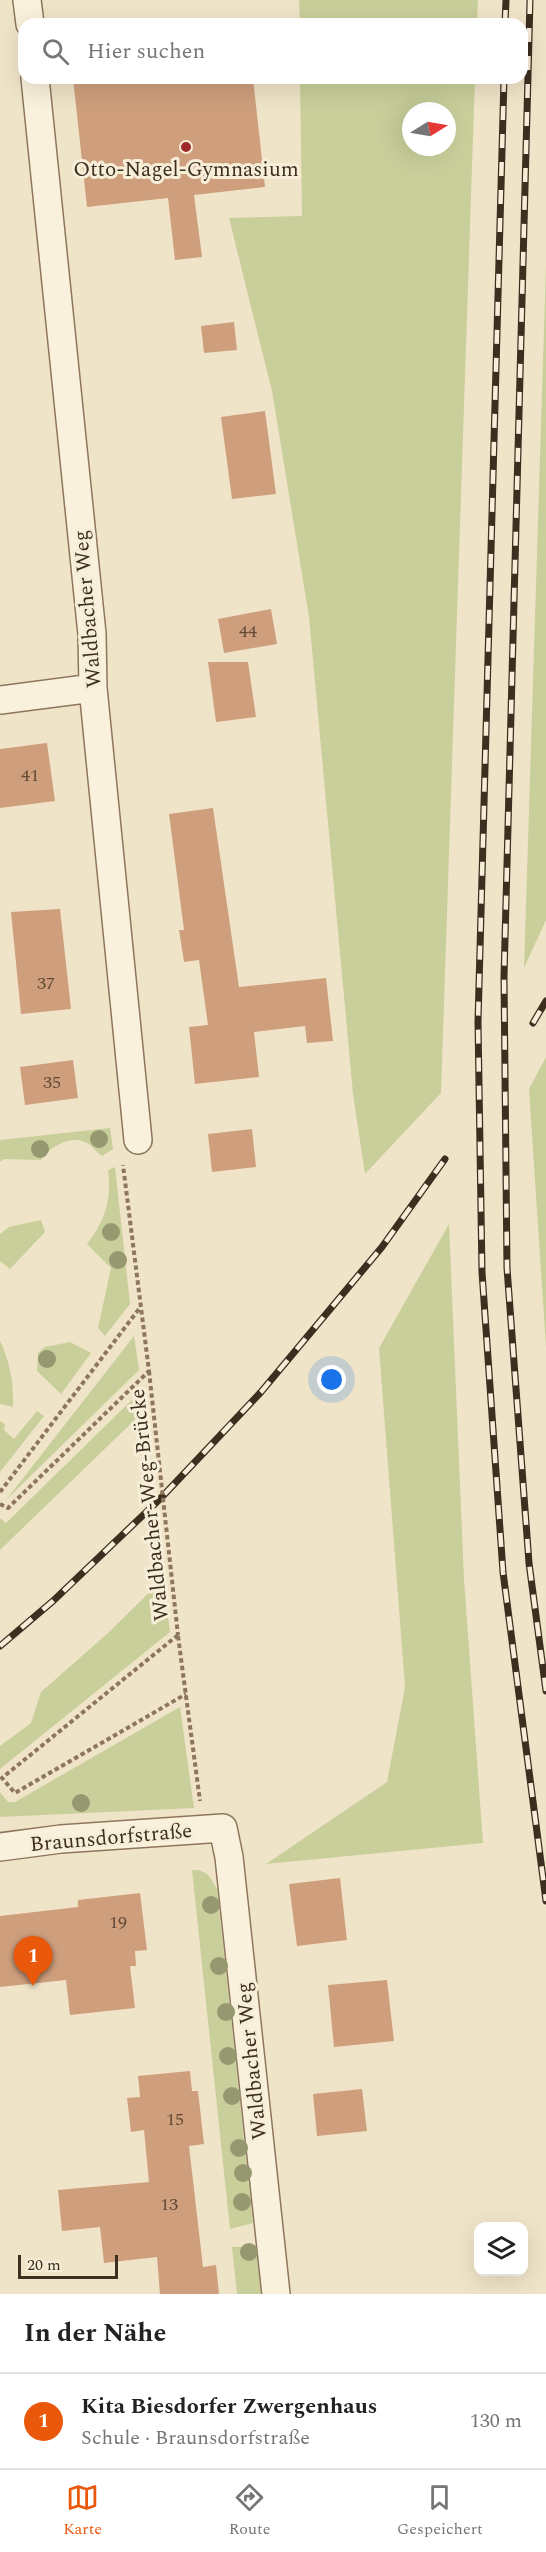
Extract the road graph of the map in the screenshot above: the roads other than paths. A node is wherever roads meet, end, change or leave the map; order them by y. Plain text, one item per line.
1 (27, 0) edge
2 (29, 18) edge
3 (36, 84) edge
4 (93, 688) junction
5 (0, 700) edge
6 (138, 1140) dead end
7 (223, 1828) joint
8 (0, 1847) edge
9 (276, 2294) edge

1 - 2 street
3 - 4 street, Waldbacher Weg
4 - 5 street
4 - 6 street, Waldbacher Weg
7 - 8 street, Braunsdorfstraße
7 - 9 street, Waldbacher Weg

